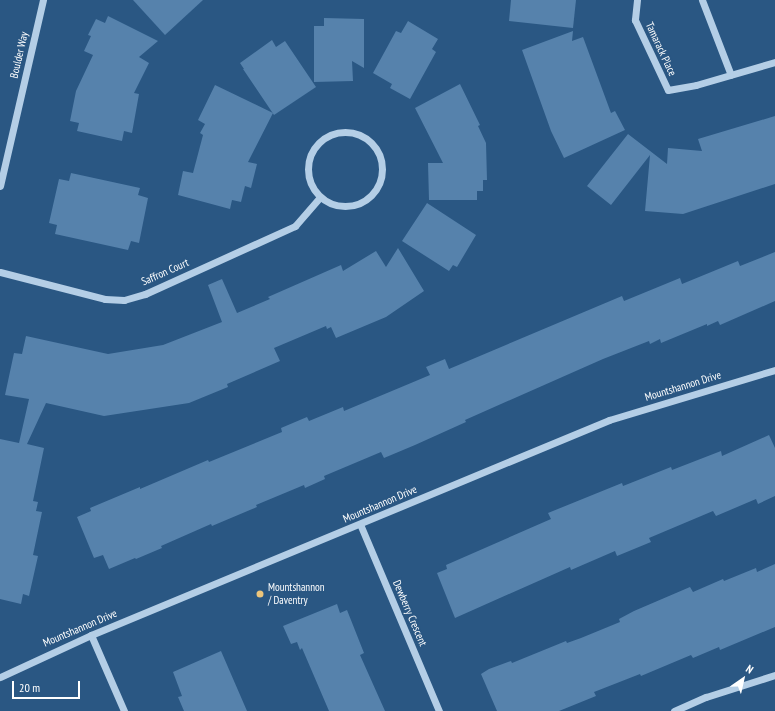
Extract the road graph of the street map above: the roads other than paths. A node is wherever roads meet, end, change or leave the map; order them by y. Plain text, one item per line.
1 (43, 0) edge
2 (637, 0) edge
3 (702, 0) edge
4 (775, 62) edge
5 (731, 75) junction
6 (0, 186) edge
7 (320, 197) junction
8 (0, 272) edge
9 (775, 370) edge
10 (360, 524) junction
11 (91, 635) junction
12 (775, 675) edge
13 (0, 677) edge
14 (124, 711) edge
15 (439, 711) edge
16 (674, 711) edge

1 - 6 street, Boulder Way
2 - 5 street, Tamarack Place
3 - 5 street
4 - 5 street, Tamarack Place
7 - 7 street
7 - 8 street, Saffron Court
9 - 10 street, Mountshannon Drive
10 - 11 street, Mountshannon Drive
10 - 15 street, Dewberry Crescent
11 - 13 street, Mountshannon Drive
11 - 14 street
12 - 16 street

